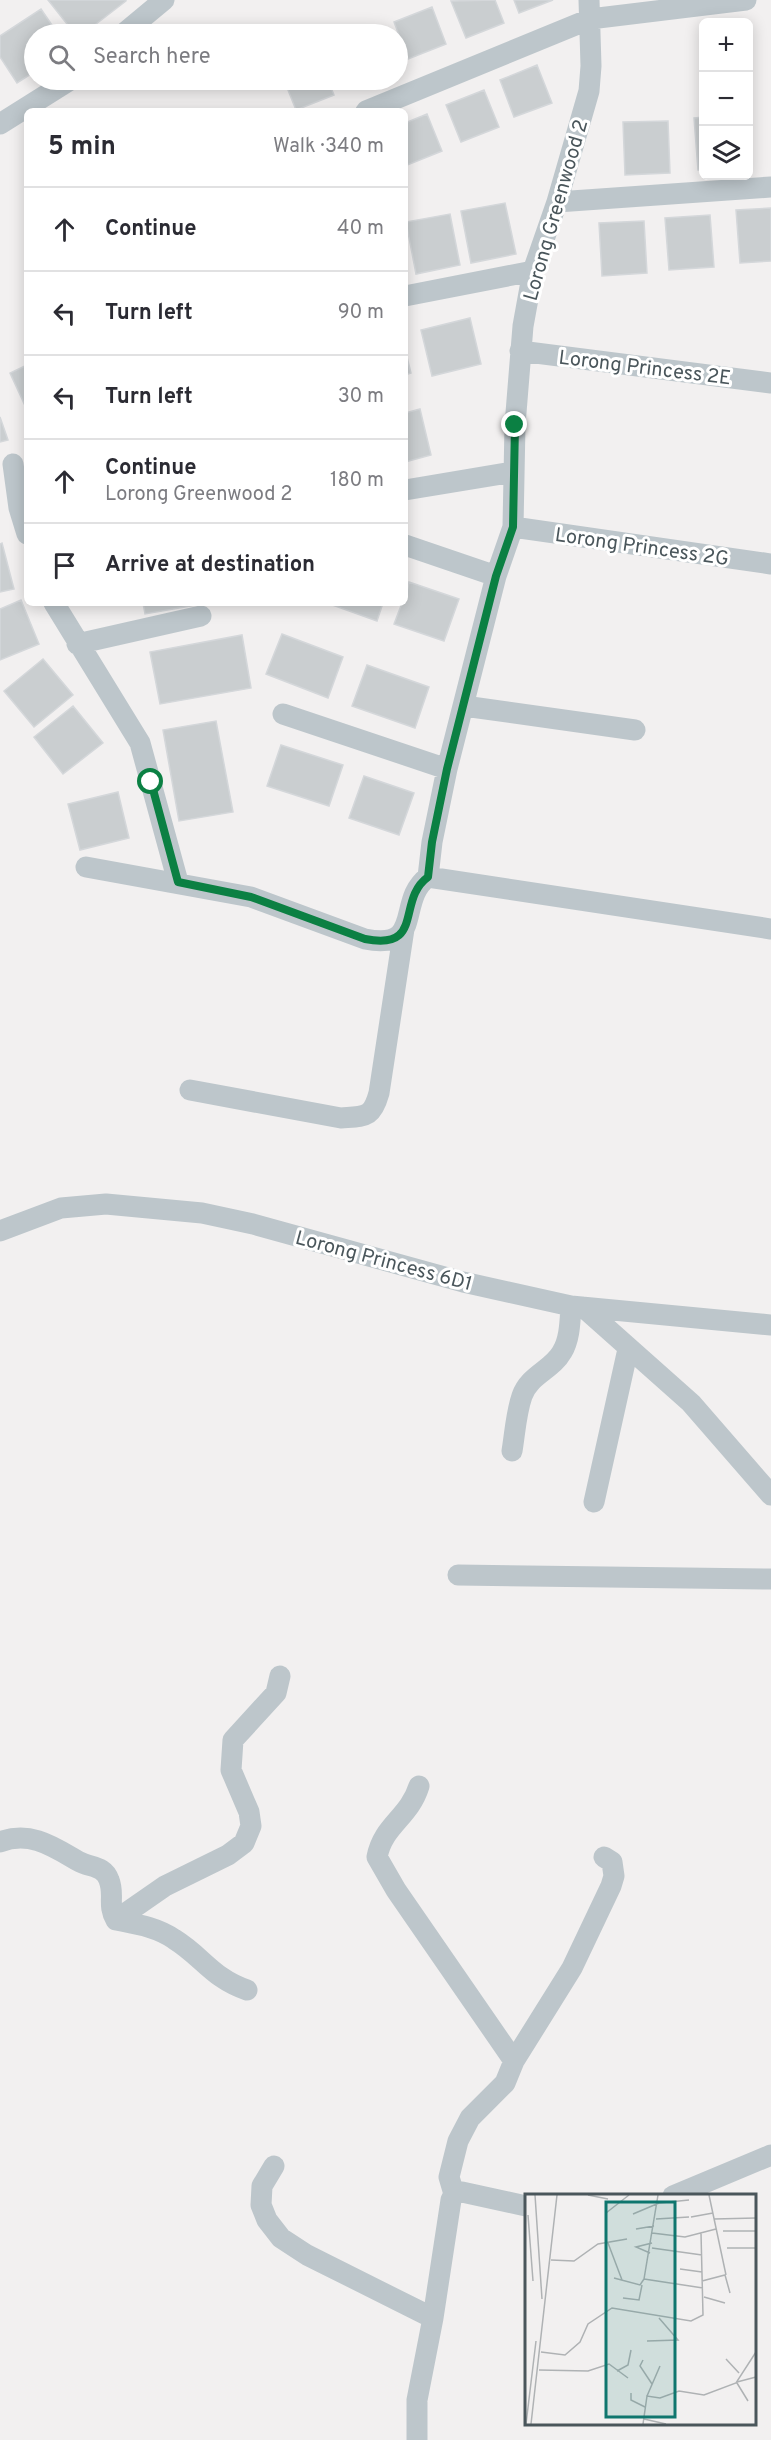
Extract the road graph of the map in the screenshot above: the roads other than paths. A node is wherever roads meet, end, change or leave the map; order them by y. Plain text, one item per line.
1 (164, 0) edge
2 (746, 0) edge
3 (590, 10) edge
4 (135, 24) edge
5 (54, 90) edge
6 (25, 108) edge
7 (373, 108) edge
8 (24, 109) edge
9 (0, 124) edge
10 (771, 187) edge
11 (558, 202) junction
12 (533, 271) junction
13 (408, 295) edge
14 (520, 351) junction
15 (771, 383) edge
16 (13, 464) edge
17 (513, 472) junction
18 (408, 490) edge
19 (24, 524) edge
20 (513, 527) junction
21 (408, 546) edge
22 (771, 564) edge
23 (496, 576) junction
24 (56, 606) edge
25 (201, 615) dead end
26 (77, 644) junction
27 (465, 706) junction
28 (284, 714) dead end
29 (635, 730) dead end
30 (447, 769) junction
31 (86, 867) dead end
32 (428, 877) junction
33 (178, 882) junction
34 (404, 929) junction
35 (771, 929) edge
36 (190, 1090) dead end
37 (0, 1231) edge
38 (577, 1307) junction
39 (771, 1325) edge
40 (628, 1349) junction
41 (512, 1451) dead end
42 (771, 1495) edge
43 (594, 1502) dead end
44 (458, 1575) dead end
45 (771, 1579) edge
46 (280, 1676) dead end
47 (419, 1786) dead end
48 (0, 1842) edge
49 (604, 1857) dead end
50 (116, 1920) junction
51 (248, 1990) dead end
52 (514, 2061) junction
53 (771, 2156) edge
54 (274, 2166) dead end
55 (454, 2194) junction
56 (678, 2194) edge
57 (525, 2206) edge
58 (433, 2318) junction
59 (417, 2440) edge

1 - 4 street
2 - 3 street
3 - 7 street
3 - 11 street, Lorong Greenwood 2
5 - 6 street
8 - 9 street
10 - 11 street
11 - 12 street, Lorong Greenwood 2
12 - 13 street
12 - 14 street, Lorong Greenwood 2
14 - 15 street, Lorong Princess 2E
14 - 17 street, Lorong Greenwood 2
16 - 19 street
17 - 18 street
17 - 20 street, Lorong Greenwood 2
20 - 22 street, Lorong Princess 2G
20 - 23 street, Lorong Greenwood 2
21 - 23 street
23 - 27 street, Lorong Greenwood 2
24 - 26 street
25 - 26 street
26 - 33 street
27 - 29 street
27 - 30 street, Lorong Greenwood 2
28 - 30 street
30 - 32 street, Lorong Greenwood 2
31 - 33 street
32 - 34 street
32 - 35 street
33 - 34 street
34 - 36 street
37 - 38 street, Lorong Princess 6D1
38 - 39 street, Lorong Princess 6D1
38 - 40 street
38 - 41 street
40 - 42 street
40 - 43 street
44 - 45 street
46 - 50 street
47 - 52 street
48 - 50 street
49 - 52 street
50 - 51 street
52 - 55 street
53 - 56 street
54 - 58 street
55 - 57 street
55 - 58 street
58 - 59 street

